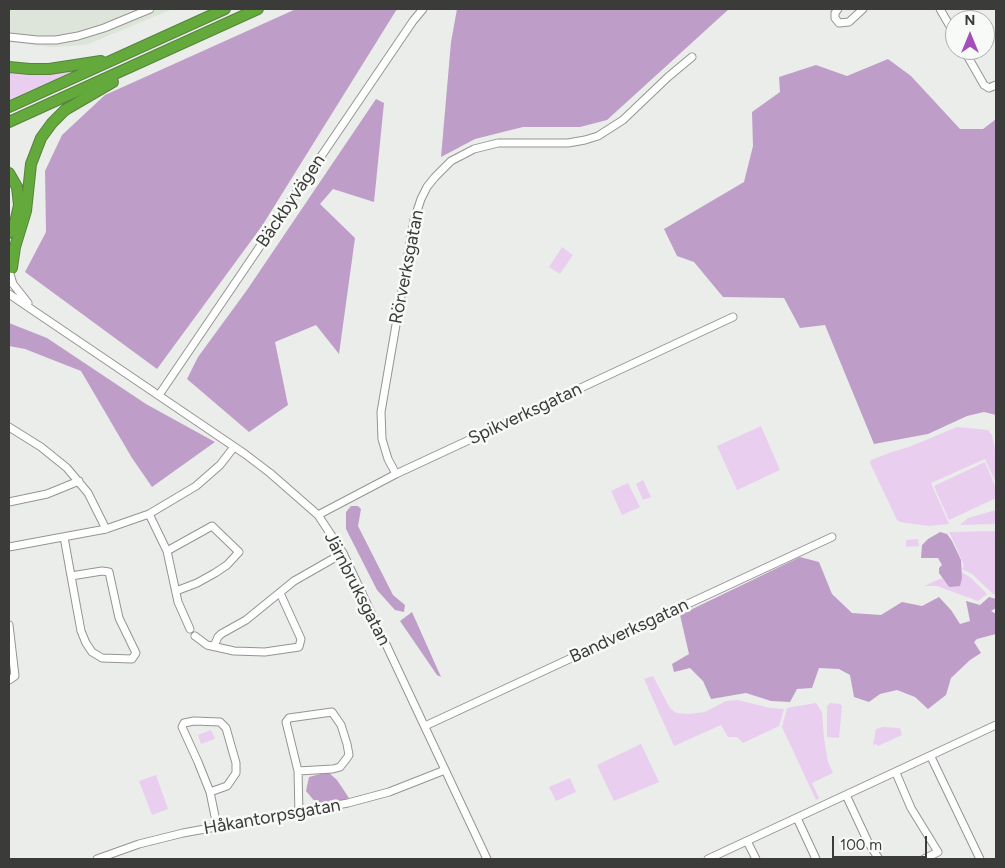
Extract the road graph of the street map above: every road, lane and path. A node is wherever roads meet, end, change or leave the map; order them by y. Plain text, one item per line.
1 (150, 9) edge
2 (225, 9) edge
3 (258, 9) edge
4 (424, 9) edge
5 (838, 9) edge
6 (863, 9) edge
7 (9, 37) edge
8 (692, 57) dead end
9 (970, 60) edge
10 (109, 61) junction
11 (9, 67) edge
12 (129, 68) junction
13 (996, 85) edge
14 (9, 107) edge
15 (9, 122) edge
16 (9, 173) edge
17 (9, 234) edge
18 (9, 257) edge
19 (10, 273) edge
20 (9, 294) edge
21 (733, 317) dead end
22 (45, 318) junction
23 (159, 395) junction
24 (9, 427) edge
25 (234, 447) junction
26 (396, 474) junction
27 (79, 481) junction
28 (9, 502) edge
29 (149, 514) junction
30 (318, 515) junction
31 (106, 529) junction
32 (64, 537) junction
33 (832, 537) dead end
34 (9, 547) edge
35 (167, 551) junction
36 (343, 553) junction
37 (71, 576) junction
38 (176, 591) junction
39 (280, 593) junction
40 (9, 625) edge
41 (190, 629) dead end
42 (196, 636) dead end
43 (214, 646) junction
44 (9, 680) edge
45 (996, 725) edge
46 (425, 726) junction
47 (931, 756) junction
48 (445, 770) junction
49 (298, 771) junction
50 (896, 773) junction
51 (210, 792) junction
52 (846, 795) junction
53 (299, 814) junction
54 (797, 818) junction
55 (218, 826) junction
56 (747, 841) junction
57 (97, 859) edge
58 (487, 859) edge
59 (708, 859) edge
60 (756, 859) edge
61 (816, 859) edge
62 (879, 859) edge
63 (924, 859) edge
64 (980, 859) edge

1 - 7 street
2 - 10 highway
3 - 12 highway
4 - 23 street, Bäckbyvägen
5 - 6 street
8 - 26 street, Rörverksgatan
9 - 13 street
10 - 11 highway
10 - 14 highway
12 - 15 highway
12 - 19 highway
16 - 17 highway
18 - 19 street, Järnbruksgatan
19 - 22 street, Järnbruksgatan
20 - 22 street, Järnbruksgatan
21 - 26 street, Spikverksgatan
22 - 23 street, Järnbruksgatan
23 - 25 street, Järnbruksgatan
24 - 27 street
25 - 29 street
25 - 30 street, Järnbruksgatan
26 - 30 street, Spikverksgatan
27 - 28 street
27 - 31 street
29 - 31 street
29 - 35 street
30 - 36 street, Järnbruksgatan
31 - 32 street
32 - 34 street
32 - 37 street
33 - 46 street, Bandverksgatan
35 - 38 street
35 - 38 street
36 - 39 street
36 - 46 street, Järnbruksgatan
37 - 37 street
38 - 41 street
39 - 43 street
39 - 43 street
40 - 44 street
42 - 43 street
45 - 47 street
46 - 48 street, Järnbruksgatan
47 - 50 street
47 - 64 street
48 - 53 street, Håkantorpsgatan
48 - 58 street, Järnbruksgatan
49 - 49 street
49 - 53 street
50 - 52 street
50 - 63 street
51 - 51 street
51 - 55 street
52 - 54 street
52 - 62 street
53 - 55 street, Håkantorpsgatan
54 - 56 street
54 - 61 street
55 - 57 street, Håkantorpsgatan
56 - 59 street
56 - 60 street

